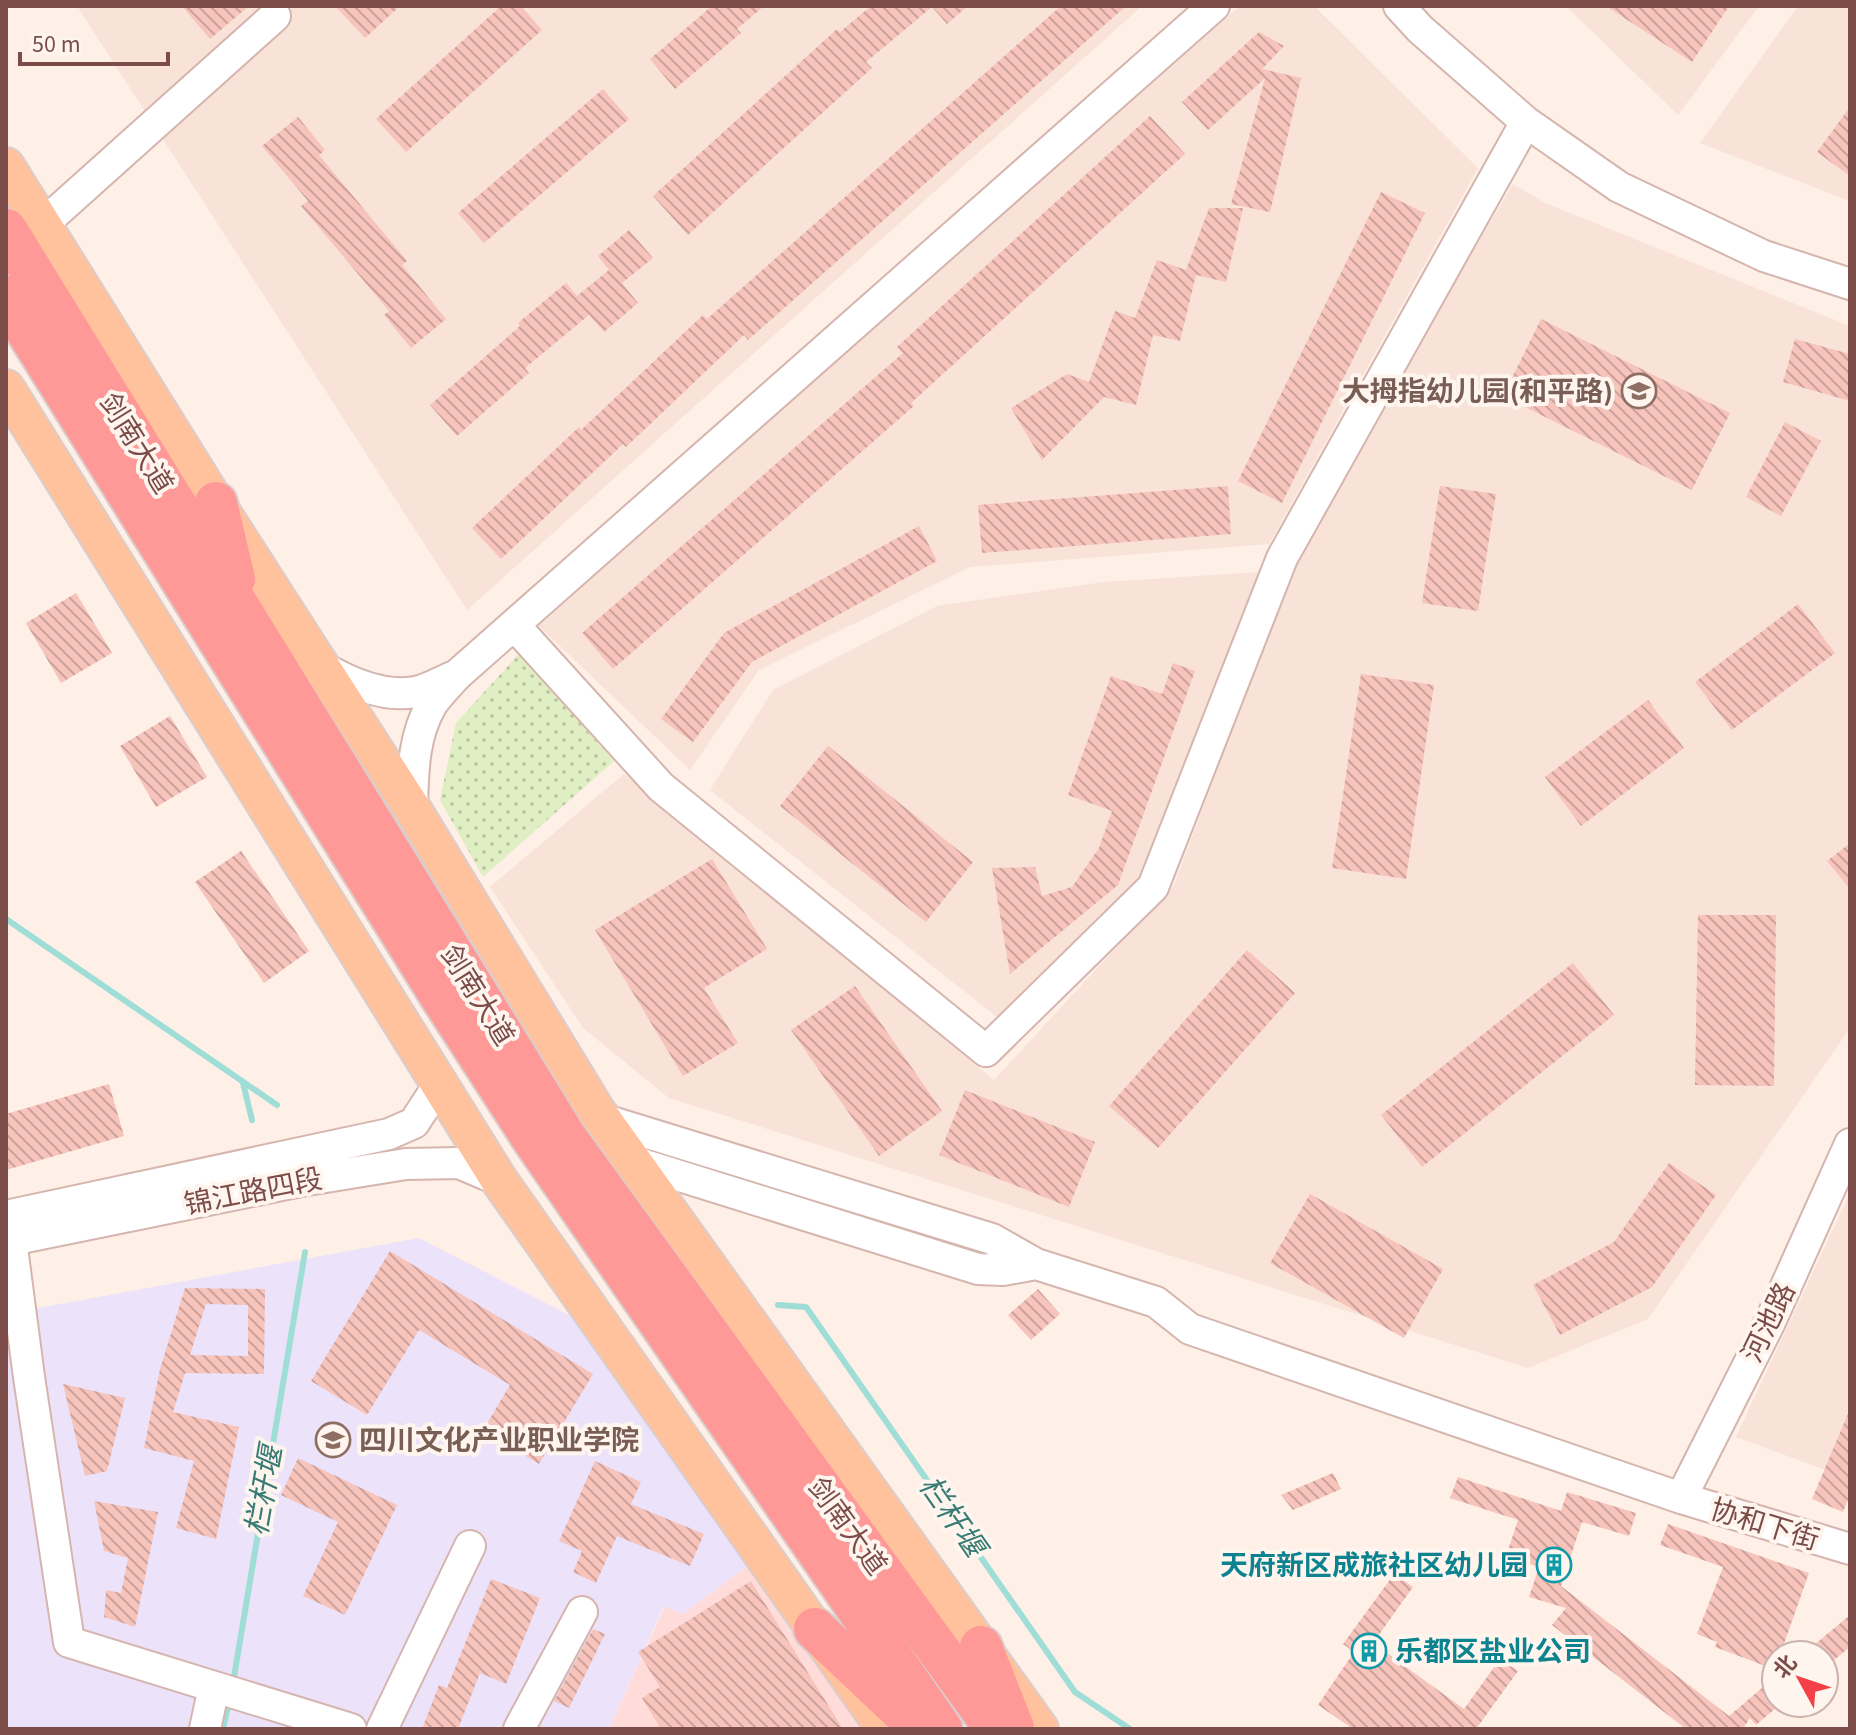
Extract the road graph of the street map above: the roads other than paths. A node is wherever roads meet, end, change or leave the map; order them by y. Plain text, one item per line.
1 (1214, 6) edge
2 (1399, 6) edge
3 (275, 16) dead end
4 (1526, 122) junction
5 (6, 166) edge
6 (24, 227) edge
7 (1850, 284) edge
8 (6, 297) edge
9 (6, 352) edge
10 (6, 388) edge
11 (98, 445) junction
12 (216, 503) junction
13 (243, 615) junction
14 (515, 626) junction
15 (322, 667) junction
16 (457, 675) junction
17 (412, 808) junction
18 (440, 1083) junction
19 (602, 1119) junction
20 (1850, 1144) edge
21 (632, 1161) junction
22 (499, 1180) junction
23 (8, 1232) edge
24 (1036, 1264) junction
25 (17, 1380) edge
26 (1681, 1498) junction
27 (470, 1546) dead end
28 (1850, 1549) edge
29 (582, 1612) dead end
30 (815, 1629) junction
31 (981, 1647) junction
32 (242, 1701) edge
33 (205, 1729) edge
34 (351, 1729) edge
35 (382, 1729) edge
36 (519, 1729) edge
37 (885, 1729) edge
38 (922, 1729) edge
39 (941, 1729) edge
40 (996, 1729) edge
41 (1014, 1729) edge
42 (1040, 1729) edge

1 - 14 street
2 - 4 street
3 - 6 street
4 - 7 street
4 - 14 street
5 - 6 main road
6 - 12 main road
6 - 13 highway, 剑南大道
8 - 11 highway, 剑南大道
9 - 11 highway
10 - 18 main road
11 - 39 highway, 剑南大道
12 - 13 highway
12 - 15 main road
13 - 40 highway, 剑南大道
14 - 16 street
15 - 16 street
15 - 17 main road
16 - 17 street
17 - 19 main road
18 - 22 main road
18 - 23 street, 锦江路四段
19 - 21 main road
19 - 24 street
20 - 26 street, 河池路
21 - 24 street
21 - 31 main road
22 - 23 street, 锦江路四段
22 - 30 main road
23 - 25 street
24 - 26 street, 协和下街
25 - 32 street
26 - 28 street, 协和下街
27 - 35 street
29 - 36 street
30 - 37 main road
30 - 38 highway
31 - 41 highway
31 - 42 main road
32 - 33 street
32 - 34 street

